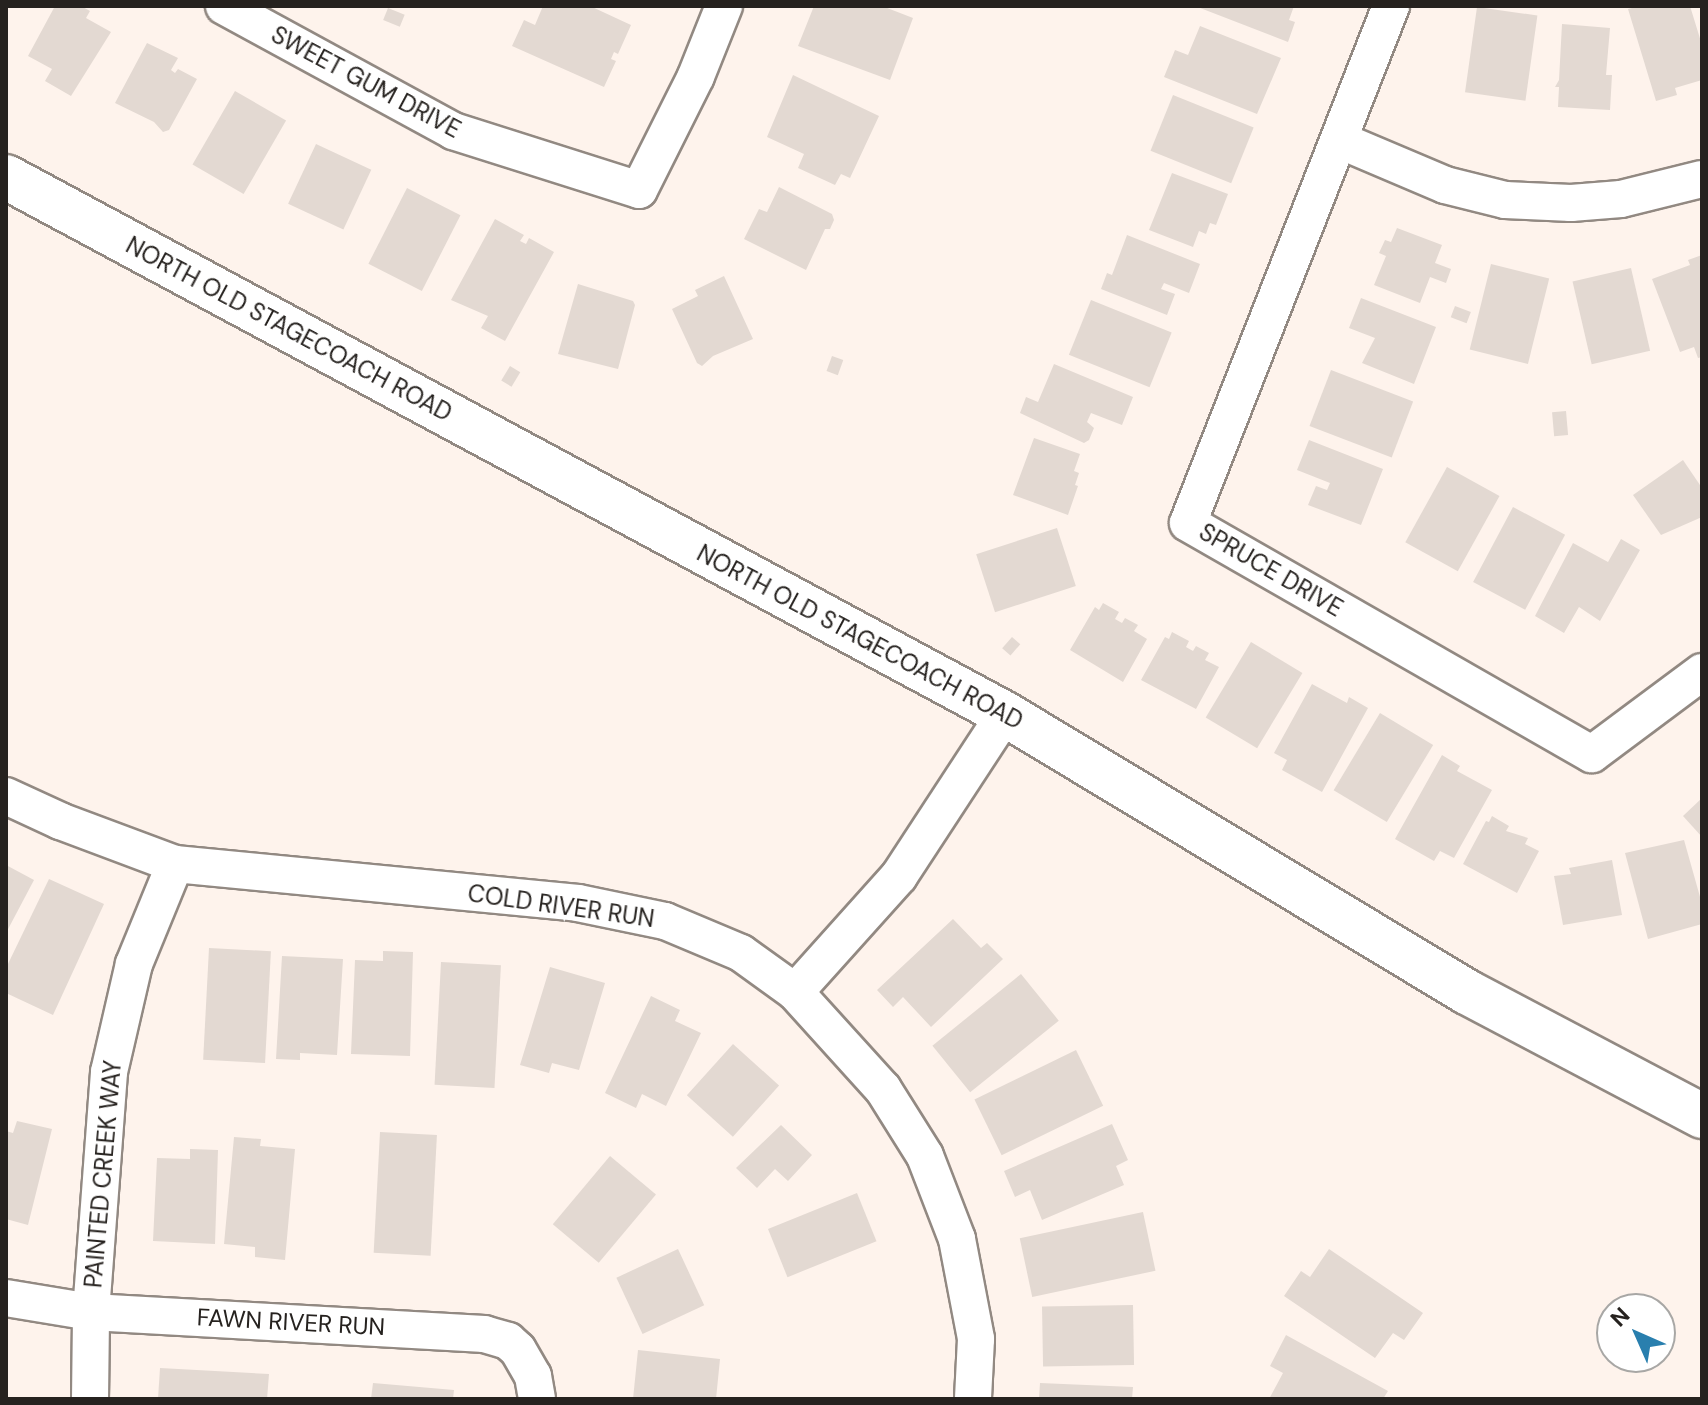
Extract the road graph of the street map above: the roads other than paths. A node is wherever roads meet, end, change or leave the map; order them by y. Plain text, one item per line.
1 (224, 6) edge
2 (724, 6) edge
3 (1391, 6) edge
4 (1339, 140) junction
5 (6, 177) edge
6 (1702, 179) edge
7 (1702, 672) edge
8 (1005, 714) junction
9 (6, 796) edge
10 (175, 864) junction
11 (795, 992) junction
12 (1702, 1116) edge
13 (6, 1298) edge
14 (91, 1312) junction
15 (90, 1399) edge
16 (537, 1399) edge
17 (973, 1399) edge

1 - 2 street, SWEET GUM DRIVE
3 - 4 street, SPRUCE DRIVE
4 - 6 street
4 - 7 street, SPRUCE DRIVE
5 - 8 street, NORTH OLD STAGECOACH ROAD
8 - 11 street
8 - 12 street, NORTH OLD STAGECOACH ROAD
9 - 10 street, COLD RIVER RUN
10 - 11 street, COLD RIVER RUN
10 - 14 street, PAINTED CREEK WAY
11 - 17 street, COLD RIVER RUN
13 - 14 street, FAWN RIVER RUN
14 - 15 street, PAINTED CREEK WAY
14 - 16 street, FAWN RIVER RUN

